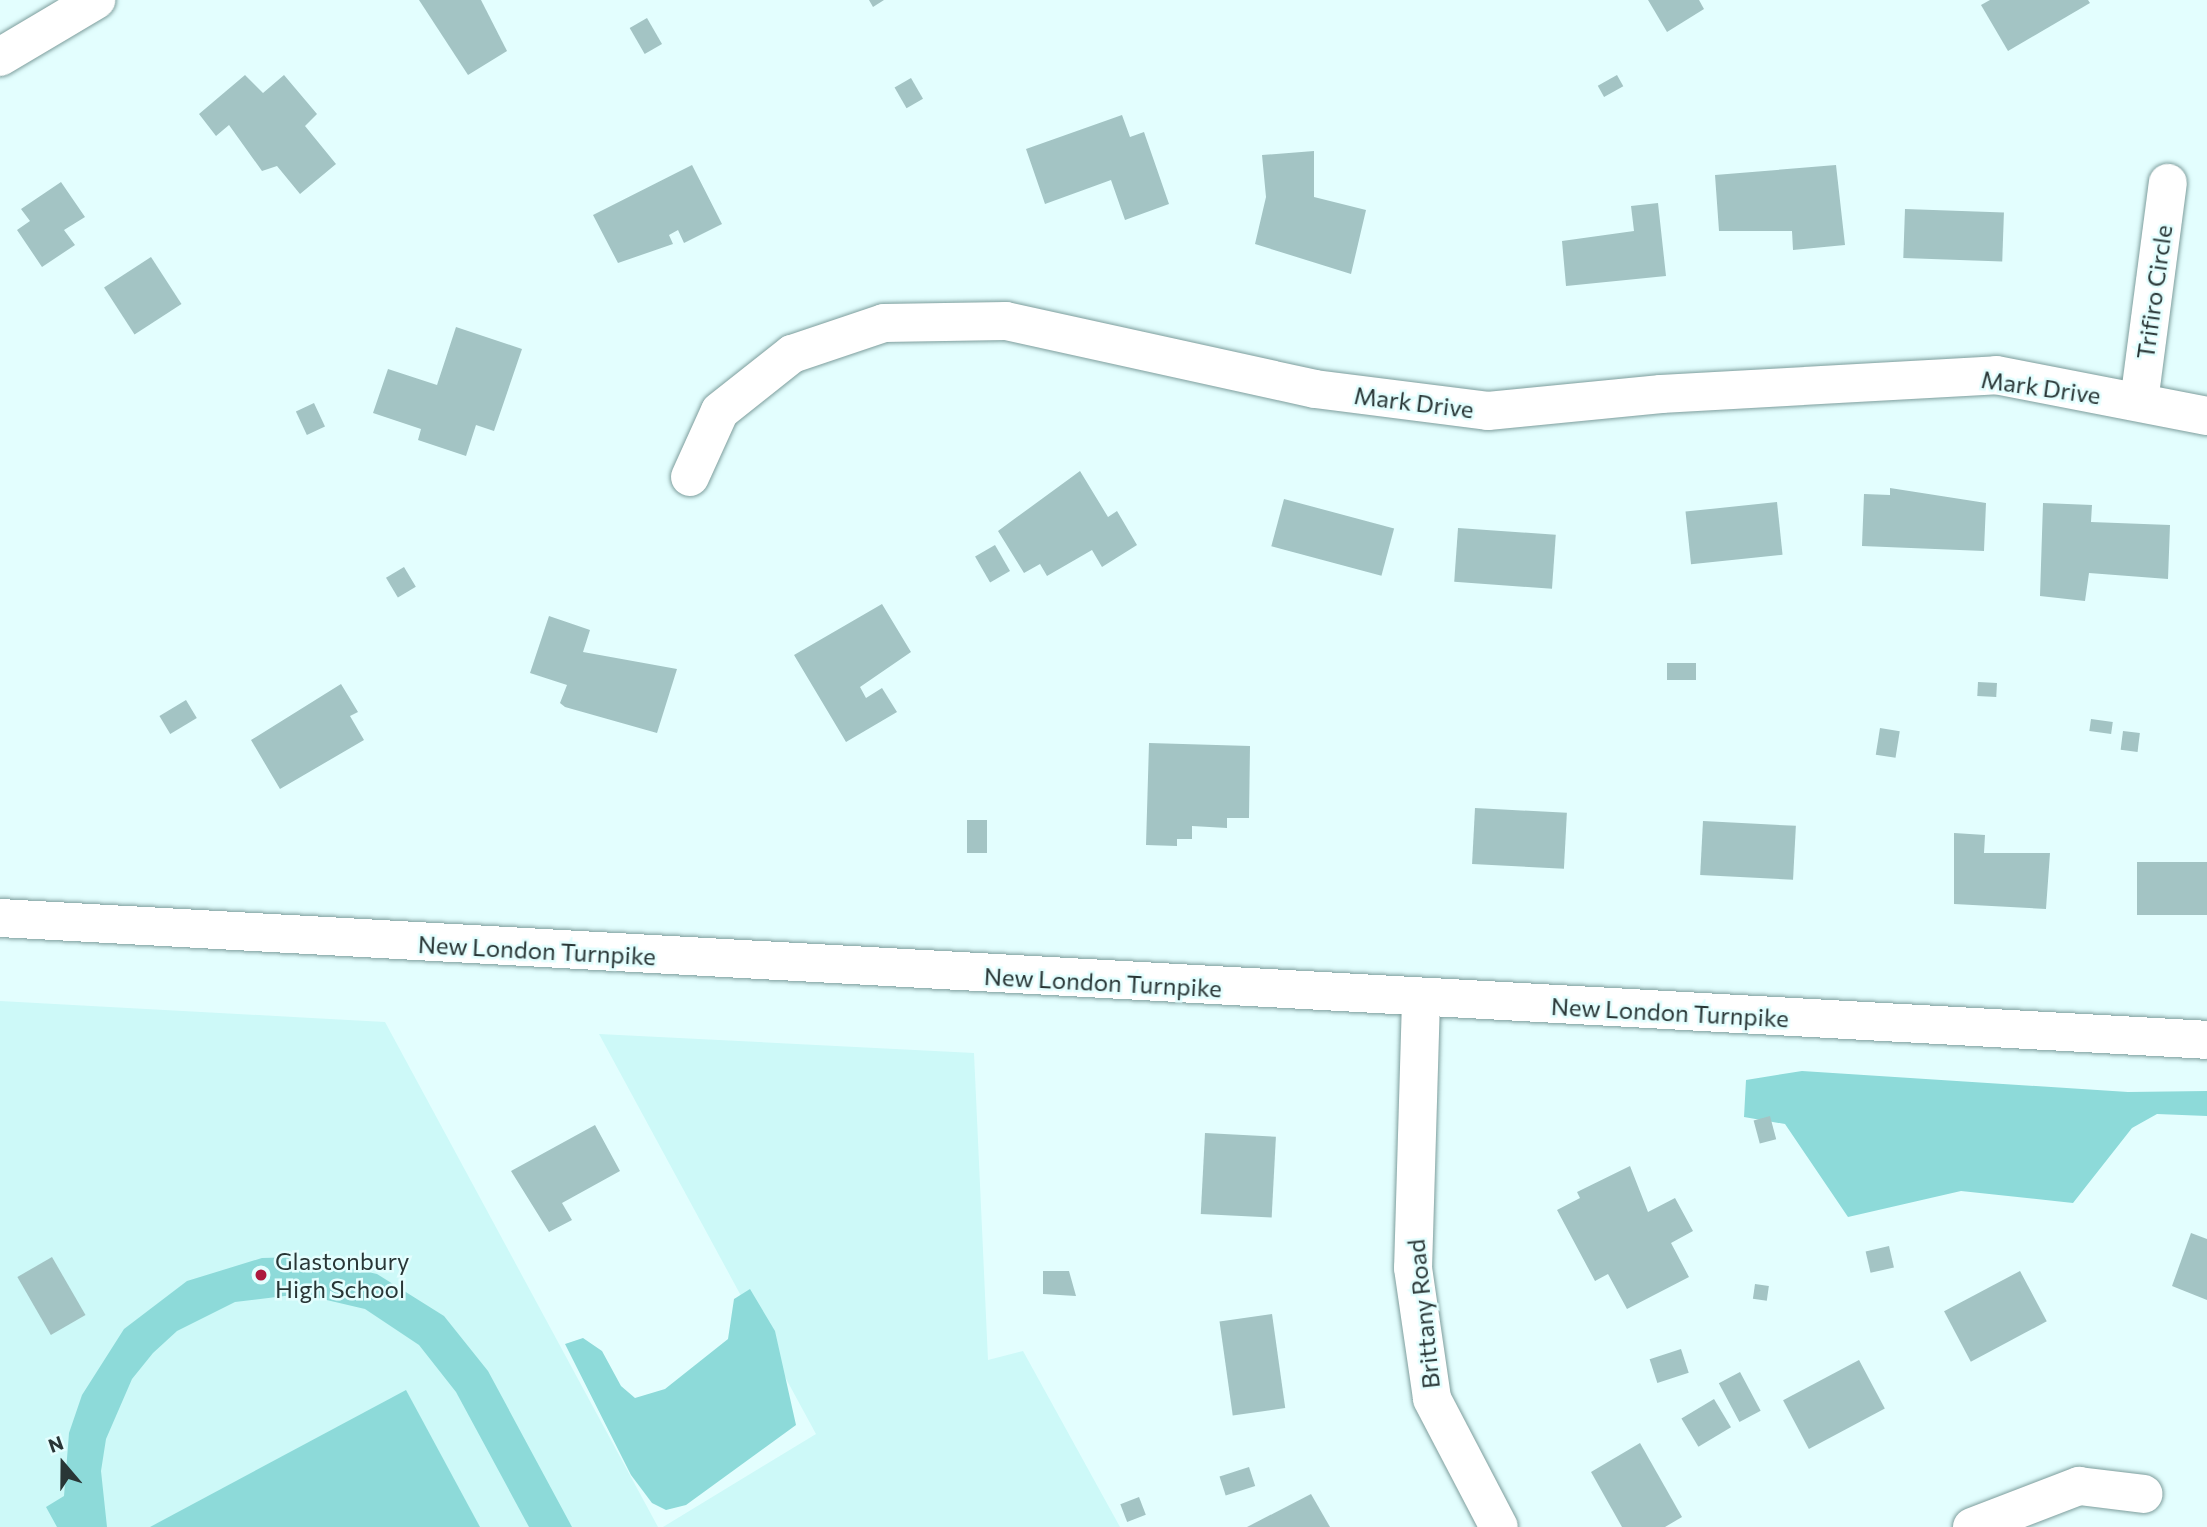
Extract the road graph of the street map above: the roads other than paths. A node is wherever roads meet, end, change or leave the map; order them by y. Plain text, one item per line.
1 (96, 0) edge
2 (0, 57) edge
3 (2168, 183) dead end
4 (2139, 402) junction
5 (2207, 416) edge
6 (690, 477) dead end
7 (0, 918) edge
8 (1421, 1000) junction
9 (2207, 1040) edge
10 (2144, 1494) dead end
11 (1499, 1527) edge
12 (1972, 1527) edge

1 - 2 street
3 - 4 street, Trifiro Circle
4 - 5 street, Mark Drive
4 - 6 street, Mark Drive
7 - 8 street, New London Turnpike
8 - 9 street, New London Turnpike
8 - 11 street, Brittany Road
10 - 12 street

